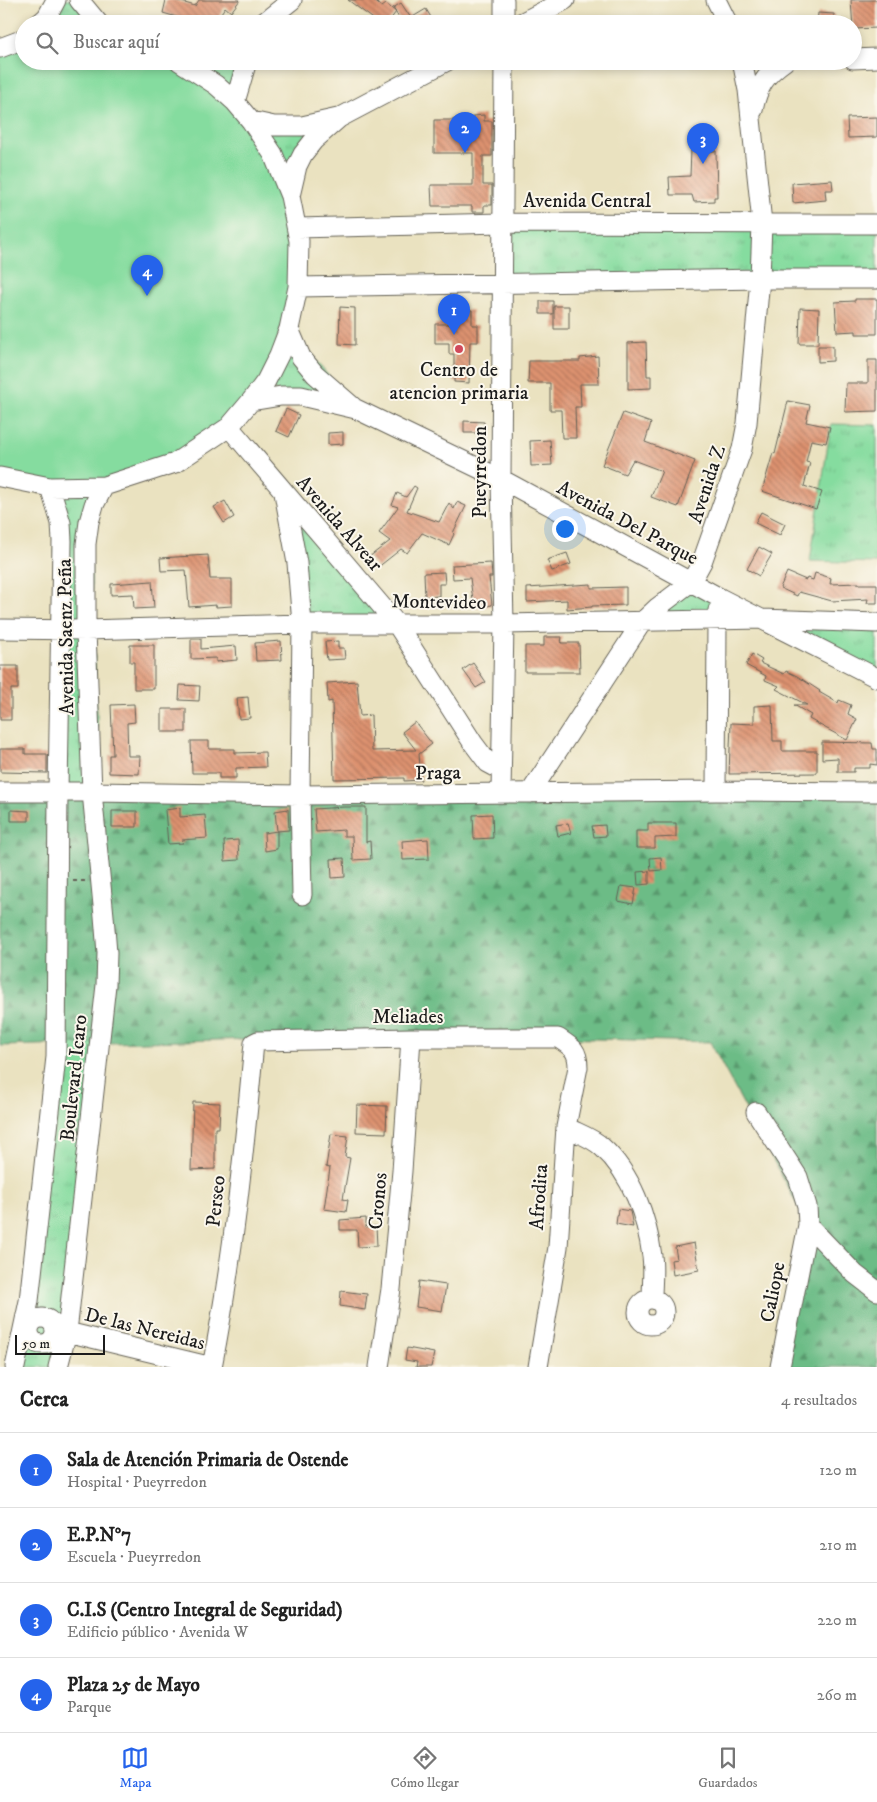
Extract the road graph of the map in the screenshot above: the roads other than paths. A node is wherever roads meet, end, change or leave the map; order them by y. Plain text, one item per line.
1 (56, 0) edge
2 (79, 0) edge
3 (292, 0) edge
4 (504, 0) edge
5 (564, 0) edge
6 (716, 0) edge
7 (48, 15) edge
8 (92, 15) edge
9 (273, 15) edge
10 (504, 15) edge
11 (536, 15) edge
12 (724, 15) edge
13 (15, 42) edge
14 (0, 48) edge
15 (877, 58) edge
16 (862, 59) edge
17 (193, 70) edge
18 (244, 70) edge
19 (430, 70) edge
20 (504, 70) edge
21 (744, 70) edge
22 (772, 70) edge
23 (235, 102) junction
24 (339, 118) junction
25 (251, 121) junction
26 (751, 121) junction
27 (290, 196) junction
28 (502, 223) junction
29 (762, 224) junction
30 (877, 224) edge
31 (296, 228) junction
32 (760, 279) junction
33 (877, 279) edge
34 (502, 284) junction
35 (298, 287) junction
36 (289, 329) junction
37 (252, 401) junction
38 (356, 409) junction
39 (229, 427) junction
40 (0, 477) edge
41 (500, 479) junction
42 (104, 486) junction
43 (50, 487) junction
44 (284, 492) junction
45 (691, 582) junction
46 (720, 598) junction
47 (762, 619) junction
48 (717, 621) junction
49 (642, 622) junction
50 (396, 623) junction
51 (877, 623) edge
52 (302, 624) junction
53 (504, 624) junction
54 (0, 629) edge
55 (61, 629) junction
56 (86, 630) junction
57 (877, 678) edge
58 (501, 770) junction
59 (716, 791) junction
60 (0, 792) edge
61 (58, 792) junction
62 (92, 792) junction
63 (877, 792) edge
64 (501, 793) junction
65 (530, 793) junction
66 (300, 795) junction
67 (302, 895) dead end
68 (411, 1038) junction
69 (558, 1038) joint
70 (258, 1041) joint
71 (756, 1112) dead end
72 (566, 1126) junction
73 (808, 1225) junction
74 (877, 1291) edge
75 (652, 1298) dead end
76 (29, 1301) junction
77 (35, 1321) junction
78 (61, 1332) junction
79 (36, 1342) junction
80 (15, 1364) edge
81 (58, 1367) edge
82 (212, 1367) edge
83 (379, 1367) edge
84 (538, 1367) edge
85 (780, 1367) edge

1 - 7 street
2 - 8 street
3 - 9 street
4 - 10 street
5 - 11 street
6 - 12 street
13 - 14 street
15 - 16 street
17 - 23 street
18 - 23 street
19 - 24 street
20 - 28 street, Pueyrredon
21 - 26 street, Avenida Z
22 - 26 street
23 - 25 street
24 - 25 street
24 - 27 street
25 - 27 street
26 - 29 street, Avenida Z
27 - 31 street
28 - 29 street, Avenida Central
28 - 31 street, Avenida Central
28 - 34 street, Pueyrredon
29 - 30 street, Avenida Central
29 - 32 street, Avenida Z
31 - 35 street
32 - 33 street
32 - 34 street
32 - 45 street, Avenida Z
34 - 35 street
34 - 41 street, Pueyrredon
35 - 36 street
36 - 37 street
36 - 38 street, Avenida Del Parque
37 - 38 street, Avenida Del Parque
37 - 39 street
38 - 41 street, Avenida Del Parque
39 - 42 street
39 - 44 street, Avenida Alvear
40 - 43 street
41 - 45 street, Avenida Del Parque
41 - 53 street, Pueyrredon
42 - 43 street
42 - 56 street, Avenida Saenz Peña
43 - 55 street, Avenida Saenz Peña
44 - 50 street, Avenida Alvear
44 - 52 street
45 - 46 street, Avenida Del Parque
45 - 49 street, Avenida Z
46 - 47 street, Avenida Del Parque
46 - 48 street
47 - 48 street, Montevideo
47 - 51 street, Montevideo
47 - 57 street, Avenida Del Parque
48 - 49 street, Montevideo
48 - 59 street
49 - 53 street, Montevideo
49 - 65 street, Avenida Z
50 - 52 street, Montevideo
50 - 53 street, Montevideo
50 - 58 street, Avenida Alvear
52 - 56 street, Montevideo
52 - 66 street
53 - 58 street, Pueyrredon
54 - 55 street, Montevideo
55 - 56 street, Montevideo
55 - 61 street, Avenida Saenz Peña
56 - 62 street, Avenida Saenz Peña
58 - 64 street, Pueyrredon
59 - 63 street, Praga
59 - 65 street, Praga
60 - 61 street, Praga
61 - 62 street, Praga
61 - 76 street, Boulevard Icaro
62 - 66 street, Praga
62 - 78 street, Boulevard Icaro
64 - 65 street, Praga
64 - 66 street, Praga
66 - 67 street
68 - 69 street, Meliades
68 - 70 street, Meliades
68 - 83 street, Cronos
69 - 72 street, Afrodita
70 - 82 street, Perseo
71 - 73 street
72 - 75 street
72 - 84 street, Afrodita
73 - 74 street
73 - 85 street, Caliope
76 - 77 street
76 - 80 street, Boulevard Icaro
77 - 78 street
77 - 79 street
78 - 79 street
78 - 81 street, Boulevard Icaro
78 - 82 street, De las Nereidas
79 - 80 street

